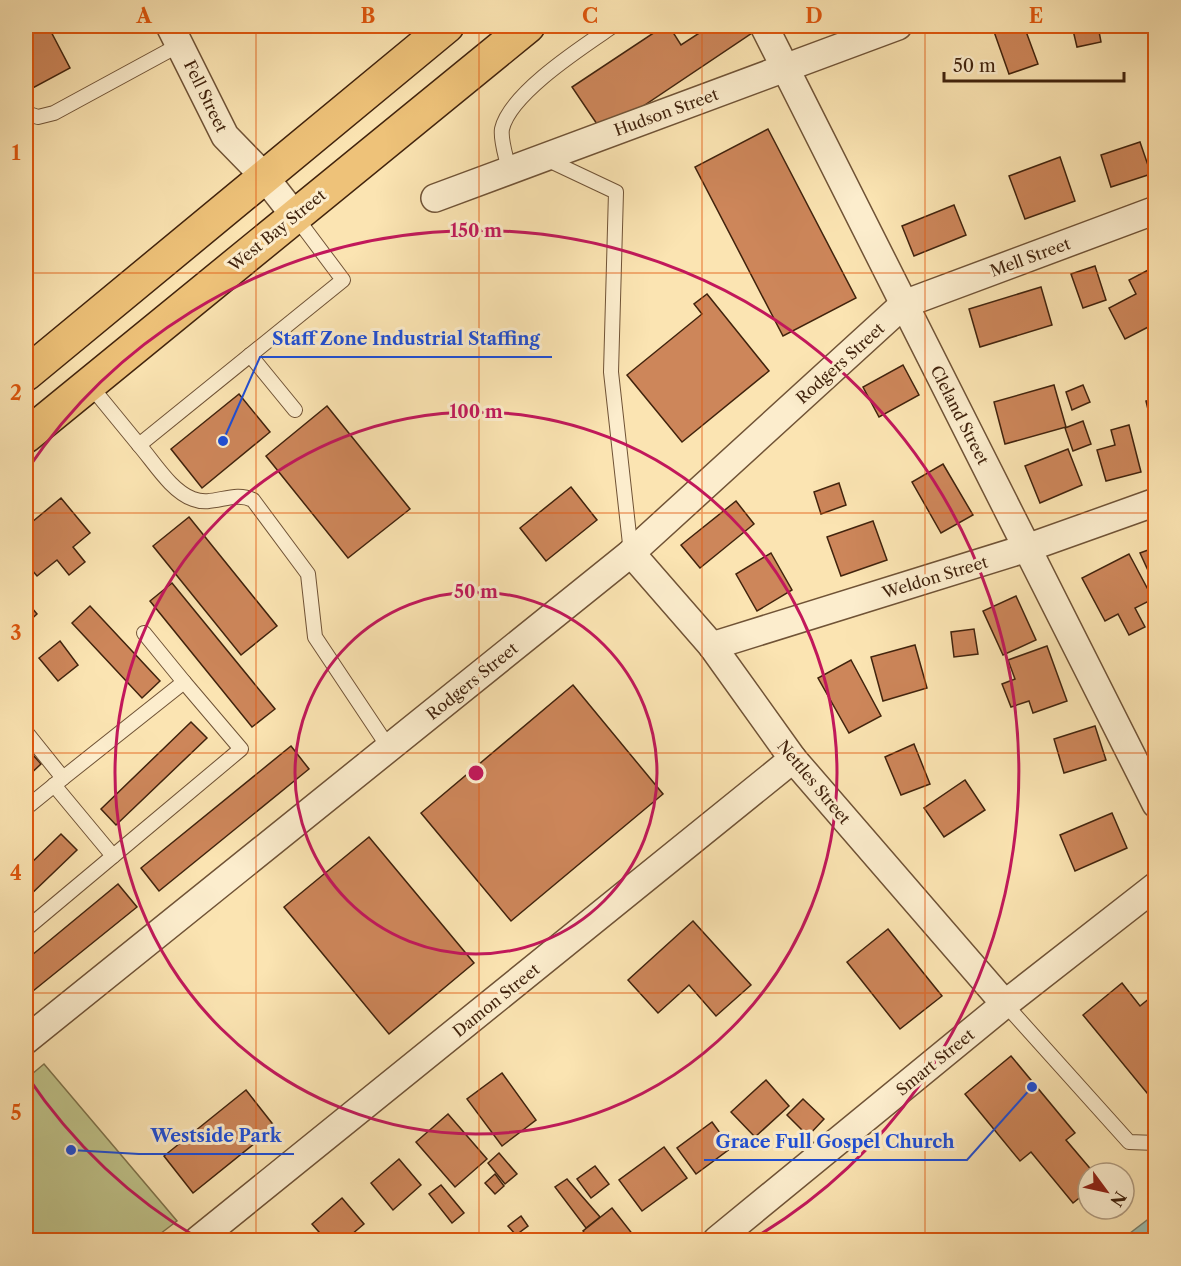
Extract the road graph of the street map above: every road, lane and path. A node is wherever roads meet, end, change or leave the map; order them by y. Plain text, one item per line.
1 (447, 26) edge
2 (528, 26) edge
3 (613, 26) edge
4 (764, 26) edge
5 (898, 26) edge
6 (175, 35) edge
7 (785, 68) junction
8 (26, 113) edge
9 (544, 158) junction
10 (509, 171) junction
11 (263, 175) junction
12 (435, 198) dead end
13 (1155, 210) edge
14 (295, 216) junction
15 (904, 304) junction
16 (250, 355) junction
17 (26, 374) edge
18 (88, 384) junction
19 (295, 410) dead end
20 (26, 436) edge
21 (139, 446) junction
22 (1155, 502) edge
23 (1027, 548) junction
24 (631, 553) junction
25 (144, 633) dead end
26 (712, 646) junction
27 (184, 682) junction
28 (26, 732) edge
29 (389, 748) junction
30 (793, 759) junction
31 (58, 782) junction
32 (1153, 791) edge
33 (26, 808) edge
34 (113, 856) junction
35 (1155, 886) edge
36 (26, 929) edge
37 (1005, 1004) junction
38 (26, 1040) edge
39 (1155, 1143) edge
40 (198, 1240) edge
41 (717, 1240) edge

1 - 11 main road
2 - 14 main road, West Bay Street
3 - 10 lane
4 - 7 street, Cleland Street
5 - 7 street, Hudson Street
6 - 8 lane
6 - 11 street, Fell Street
7 - 9 street, Hudson Street
7 - 15 street, Cleland Street
9 - 10 street, Hudson Street
9 - 24 lane
10 - 12 street, Hudson Street
11 - 14 street, Fell Street
11 - 17 main road
13 - 15 street, Mell Street
14 - 16 lane
14 - 18 main road, West Bay Street
15 - 23 street, Cleland Street
15 - 24 street, Rodgers Street
16 - 19 lane
16 - 21 lane
18 - 20 main road, West Bay Street
18 - 21 lane
21 - 29 lane
22 - 23 street, Weldon Street
23 - 26 street, Weldon Street
23 - 32 street, Cleland Street
24 - 26 street, Nettles Street
24 - 29 street, Rodgers Street
25 - 27 lane
26 - 30 street, Nettles Street
27 - 31 lane
27 - 34 lane
28 - 31 lane
29 - 38 street, Rodgers Street
30 - 37 street, Nettles Street
30 - 40 street, Damon Street
31 - 33 lane
31 - 34 lane
34 - 36 lane
35 - 37 street, Smart Street
37 - 39 lane
37 - 41 street, Smart Street

